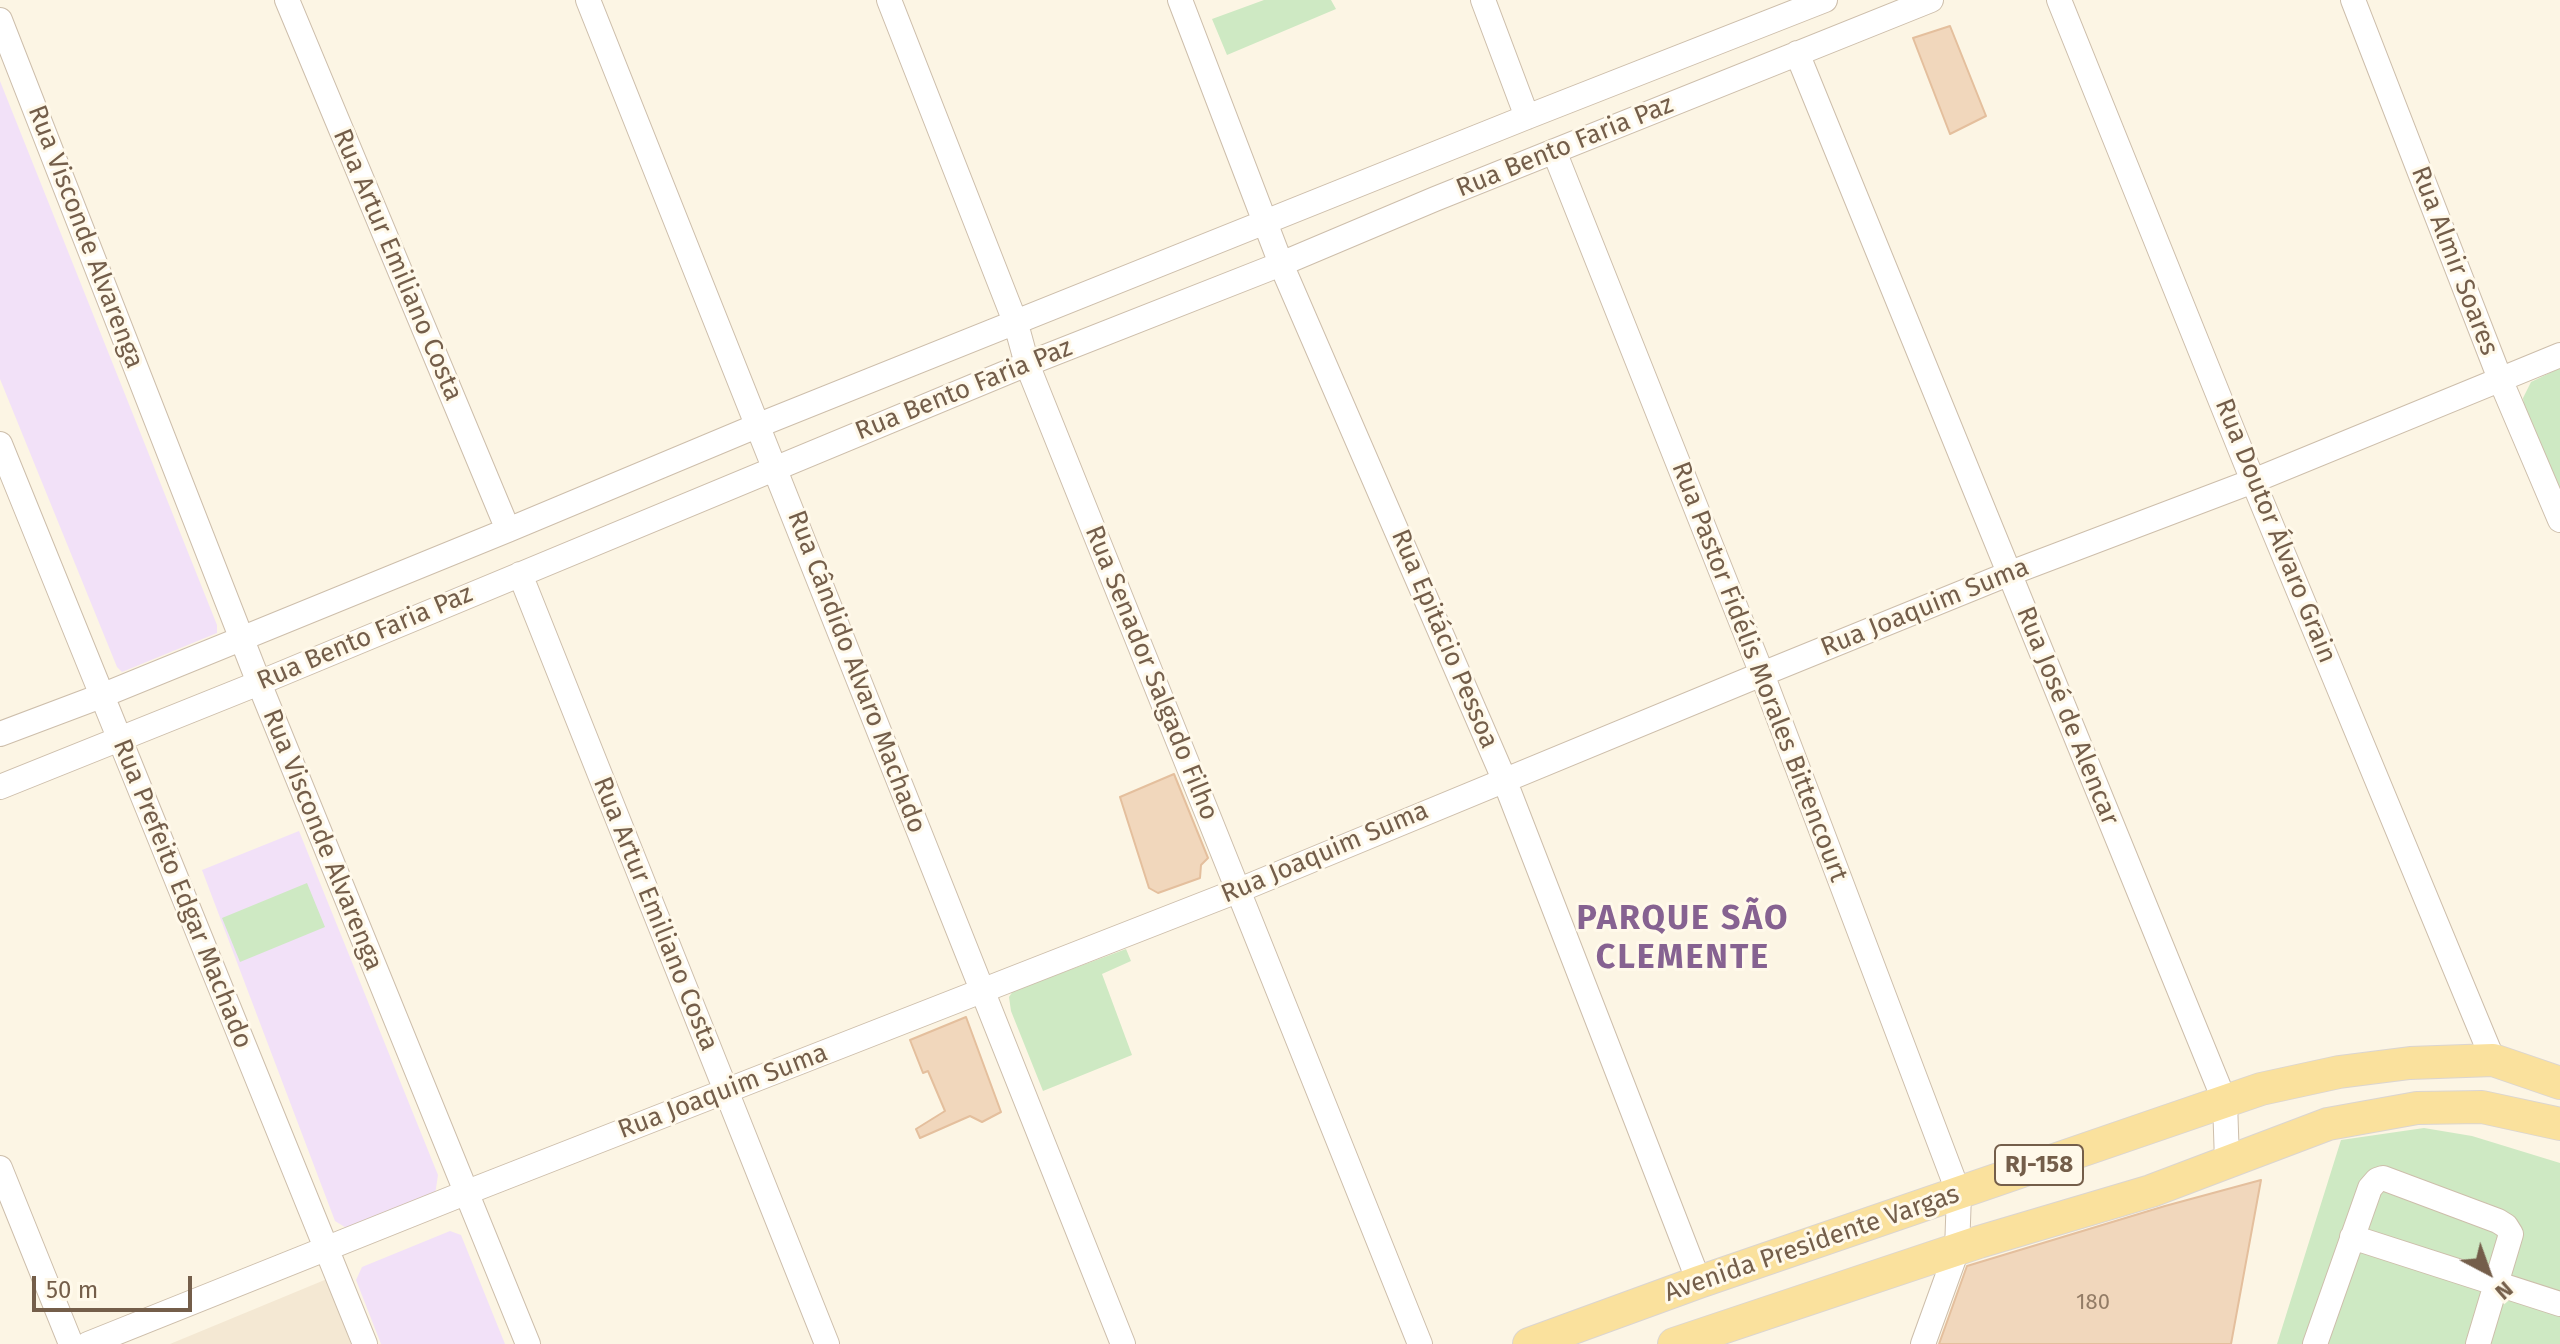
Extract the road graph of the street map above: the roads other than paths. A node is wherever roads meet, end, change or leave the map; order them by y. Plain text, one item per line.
1 (287, 0) edge
2 (588, 0) edge
3 (889, 0) edge
4 (1180, 0) edge
5 (1483, 0) edge
6 (1825, 0) edge
7 (1931, 0) edge
8 (2059, 0) edge
9 (2353, 0) edge
10 (0, 20) edge
11 (1797, 53) junction
12 (1527, 117) junction
13 (1554, 151) junction
14 (1264, 223) junction
15 (1281, 264) junction
16 (1016, 324) junction
17 (2560, 355) edge
18 (1027, 364) junction
19 (2500, 379) junction
20 (759, 425) junction
21 (0, 444) edge
22 (775, 467) junction
23 (2253, 481) junction
24 (2560, 520) edge
25 (508, 530) junction
26 (520, 574) junction
27 (2008, 574) junction
28 (242, 638) junction
29 (1762, 674) junction
30 (259, 683) junction
31 (101, 696) junction
32 (0, 734) edge
33 (119, 740) junction
34 (1504, 779) junction
35 (0, 787) edge
36 (1237, 891) junction
37 (981, 992) junction
38 (2493, 1060) junction
39 (2560, 1083) edge
40 (726, 1091) junction
41 (2225, 1102) junction
42 (2560, 1124) edge
43 (2227, 1161) junction
44 (0, 1168) edge
45 (465, 1193) junction
46 (1959, 1194) junction
47 (2352, 1237) junction
48 (328, 1249) junction
49 (1957, 1250) junction
50 (1699, 1282) junction
51 (2497, 1284) junction
52 (2560, 1304) edge
53 (71, 1344) edge
54 (88, 1344) edge
55 (365, 1344) edge
56 (528, 1344) edge
57 (827, 1344) edge
58 (1123, 1344) edge
59 (1420, 1344) edge
60 (1529, 1344) edge
61 (1674, 1344) edge
62 (1923, 1344) edge
63 (2315, 1344) edge
64 (2478, 1344) edge

1 - 25 street, Rua Artur Emiliano Costa
2 - 20 street, Rua Cândido Alvaro Machado
3 - 16 street, Rua Senador Salgado Filho
4 - 14 street, Rua Epitácio Pessoa
5 - 12 street
6 - 12 street, Rua Bento Faria Paz
7 - 11 street, Rua Bento Faria Paz
8 - 23 street, Rua Doutor Álvaro Grain
9 - 19 street, Rua Almir Soares
10 - 28 street, Rua Visconde Alvarenga
11 - 13 street, Rua Bento Faria Paz
11 - 27 street, Rua José de Alencar
12 - 14 street, Rua Bento Faria Paz
13 - 15 street, Rua Bento Faria Paz
13 - 29 street, Rua Pastor Fidélis Morales Bittencourt
14 - 15 street, Rua Epitácio Pessoa
14 - 16 street, Rua Bento Faria Paz
15 - 18 street, Rua Bento Faria Paz
15 - 34 street, Rua Epitácio Pessoa
16 - 18 street, Rua Senador Salgado Filho
16 - 20 street, Rua Bento Faria Paz
17 - 19 street, Rua Joaquim Suma
18 - 22 street, Rua Bento Faria Paz
18 - 36 street, Rua Senador Salgado Filho
19 - 23 street, Rua Joaquim Suma
19 - 24 street, Rua Almir Soares
20 - 22 street, Rua Cândido Alvaro Machado
20 - 25 street, Rua Bento Faria Paz
21 - 31 street, Rua Prefeito Edgar Machado
22 - 26 street, Rua Bento Faria Paz
22 - 37 street, Rua Cândido Alvaro Machado
23 - 27 street, Rua Joaquim Suma
23 - 38 street, Rua Doutor Álvaro Grain
25 - 28 street, Rua Bento Faria Paz
26 - 30 street, Rua Bento Faria Paz
26 - 40 street, Rua Artur Emiliano Costa
27 - 29 street, Rua Joaquim Suma
27 - 41 street, Rua José de Alencar
28 - 30 street, Rua Visconde Alvarenga
28 - 31 street, Rua Bento Faria Paz
29 - 34 street, Rua Joaquim Suma
29 - 46 street, Rua Pastor Fidélis Morales Bittencourt
30 - 33 street, Rua Bento Faria Paz
30 - 45 street, Rua Visconde Alvarenga
31 - 32 street, Rua Bento Faria Paz
31 - 33 street, Rua Prefeito Edgar Machado
33 - 35 street, Rua Bento Faria Paz
33 - 48 street, Rua Prefeito Edgar Machado
34 - 36 street, Rua Joaquim Suma
34 - 50 street, Rua Epitácio Pessoa
36 - 37 street, Rua Joaquim Suma
36 - 59 street, Rua Senador Salgado Filho
37 - 40 street, Rua Joaquim Suma
37 - 58 street, Rua Cândido Alvaro Machado
38 - 39 main road, Avenida Presidente Vargas / RJ-158
38 - 41 main road, Avenida Presidente Vargas / RJ-158
40 - 45 street, Rua Joaquim Suma
40 - 57 street, Rua Artur Emiliano Costa
41 - 43 street, Rua José de Alencar
41 - 46 main road, Avenida Presidente Vargas / RJ-158
42 - 43 main road, Avenida Presidente Vargas / RJ-158
43 - 49 main road, Avenida Presidente Vargas / RJ-158
44 - 53 street
45 - 48 street, Rua Joaquim Suma
45 - 56 street, Rua Visconde Alvarenga
46 - 49 street
46 - 50 main road, Avenida Presidente Vargas / RJ-158
47 - 51 street
47 - 51 street
47 - 63 street
48 - 54 street, Rua Joaquim Suma
48 - 55 street, Rua Prefeito Edgar Machado
49 - 61 main road, Avenida Presidente Vargas / RJ-158
49 - 62 street
50 - 60 main road, Avenida Presidente Vargas / RJ-158
51 - 52 street
51 - 64 street

